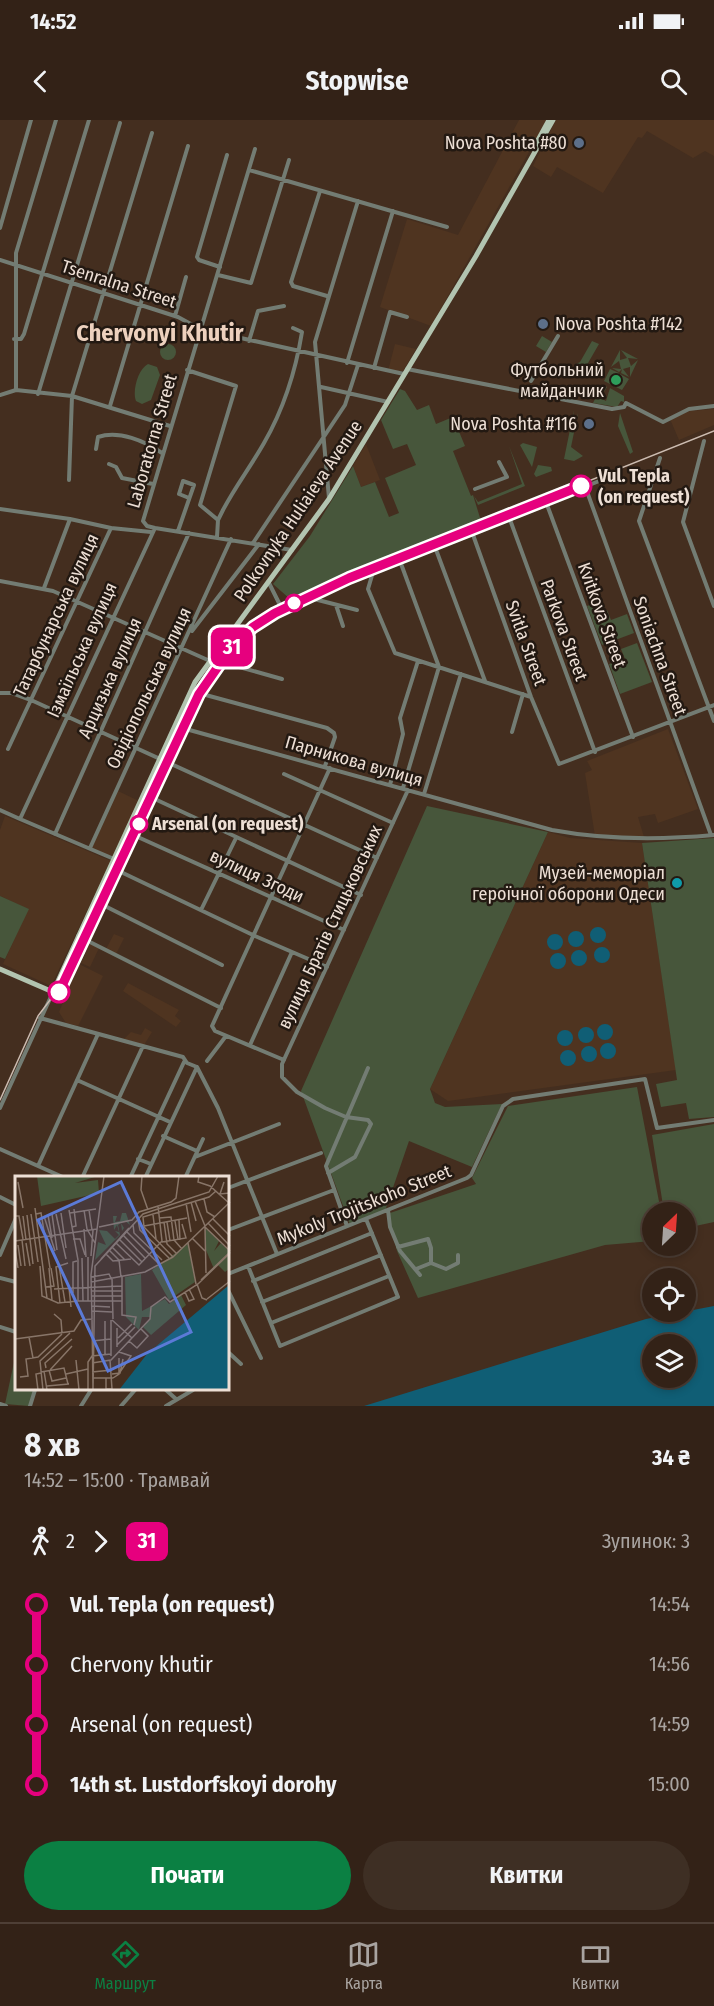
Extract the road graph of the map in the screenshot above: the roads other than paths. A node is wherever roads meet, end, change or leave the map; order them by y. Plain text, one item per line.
1 (32, 120) edge
2 (56, 120) edge
3 (89, 120) edge
4 (551, 120) edge
5 (120, 123) dead end
6 (152, 133) dead end
7 (188, 146) dead end
8 (255, 149) dead end
9 (227, 155) dead end
10 (289, 160) dead end
11 (249, 170) junction
12 (283, 180) junction
13 (320, 191) junction
14 (358, 201) junction
15 (393, 211) junction
16 (447, 227) dead end
17 (0, 228) edge
18 (0, 260) edge
19 (15, 265) junction
20 (220, 267) junction
21 (42, 274) junction
22 (218, 275) junction
23 (186, 277) dead end
24 (72, 283) junction
25 (104, 294) junction
26 (327, 296) junction
27 (140, 305) junction
28 (284, 306) dead end
29 (175, 316) junction
30 (407, 317) dead end
31 (293, 328) dead end
32 (200, 329) junction
33 (558, 336) dead end
34 (14, 339) junction
35 (249, 341) junction
36 (298, 352) junction
37 (318, 357) junction
38 (347, 363) junction
39 (358, 365) junction
40 (374, 368) junction
41 (187, 370) junction
42 (406, 372) junction
43 (531, 381) dead end
44 (321, 387) junction
45 (16, 390) junction
46 (0, 394) edge
47 (38, 394) junction
48 (350, 394) junction
49 (72, 396) junction
50 (388, 402) junction
51 (110, 406) junction
52 (714, 406) edge
53 (170, 426) junction
54 (322, 437) junction
55 (704, 441) dead end
56 (96, 449) dead end
57 (162, 453) junction
58 (660, 458) dead end
59 (499, 462) dead end
60 (110, 464) dead end
61 (619, 473) dead end
62 (69, 480) dead end
63 (153, 484) junction
64 (585, 486) junction
65 (475, 489) dead end
66 (189, 498) junction
67 (329, 498) junction
68 (546, 502) junction
69 (0, 509) edge
70 (509, 517) junction
71 (69, 519) junction
72 (218, 519) junction
73 (111, 528) junction
74 (155, 528) junction
75 (178, 531) junction
76 (151, 532) junction
77 (472, 532) junction
78 (189, 533) junction
79 (217, 537) junction
80 (231, 539) junction
81 (253, 543) junction
82 (259, 544) junction
83 (435, 547) junction
84 (294, 550) junction
85 (400, 561) junction
86 (373, 572) junction
87 (0, 581) edge
88 (269, 584) junction
89 (44, 588) junction
90 (313, 598) junction
91 (77, 601) junction
92 (336, 605) junction
93 (714, 606) edge
94 (357, 610) dead end
95 (111, 617) junction
96 (343, 626) dead end
97 (145, 632) junction
98 (186, 638) junction
99 (182, 648) junction
100 (215, 655) junction
101 (210, 661) junction
102 (418, 661) junction
103 (439, 667) junction
104 (461, 674) junction
105 (282, 679) dead end
106 (485, 682) junction
107 (190, 691) junction
108 (0, 693) edge
109 (523, 694) junction
110 (531, 697) junction
111 (31, 700) junction
112 (711, 706) edge
113 (67, 717) junction
114 (714, 721) edge
115 (669, 722) junction
116 (174, 726) junction
117 (102, 732) junction
118 (512, 732) dead end
119 (633, 737) junction
120 (8, 748) dead end
121 (136, 748) junction
122 (595, 752) junction
123 (159, 759) junction
124 (327, 767) junction
125 (284, 774) dead end
126 (390, 785) junction
127 (403, 788) junction
128 (320, 790) junction
129 (408, 790) junction
130 (143, 794) junction
131 (424, 794) junction
132 (0, 810) edge
133 (20, 819) junction
134 (393, 823) junction
135 (304, 825) junction
136 (129, 826) junction
137 (54, 834) junction
138 (712, 835) edge
139 (236, 838) junction
140 (90, 848) junction
141 (377, 858) junction
142 (288, 861) junction
143 (113, 862) junction
144 (219, 872) junction
145 (360, 895) junction
146 (272, 898) junction
147 (95, 901) junction
148 (201, 910) junction
149 (344, 930) junction
150 (78, 936) junction
151 (255, 936) junction
152 (292, 952) junction
153 (222, 965) dead end
154 (327, 967) junction
155 (0, 969) edge
156 (52, 992) junction
157 (221, 1008) junction
158 (40, 1018) junction
159 (98, 1034) junction
160 (226, 1036) junction
161 (142, 1046) junction
162 (250, 1046) junction
163 (284, 1060) junction
164 (184, 1061) junction
165 (207, 1062) dead end
166 (197, 1067) junction
167 (368, 1068) dead end
168 (77, 1080) junction
169 (119, 1098) junction
170 (0, 1108) edge
171 (157, 1116) junction
172 (346, 1117) junction
173 (714, 1120) edge
174 (170, 1122) junction
175 (279, 1124) dead end
176 (164, 1136) junction
177 (202, 1139) dead end
178 (233, 1144) junction
179 (0, 1149) edge
180 (197, 1151) junction
181 (321, 1153) dead end
182 (195, 1157) junction
183 (138, 1159) junction
184 (151, 1164) junction
185 (38, 1166) junction
186 (328, 1173) junction
187 (60, 1176) edge
188 (83, 1176) edge
189 (131, 1176) edge
190 (146, 1176) edge
191 (186, 1176) edge
192 (248, 1181) junction
193 (230, 1187) edge
194 (334, 1190) junction
195 (0, 1197) edge
196 (15, 1204) edge
197 (388, 1210) junction
198 (262, 1216) junction
199 (366, 1219) junction
200 (15, 1220) edge
201 (347, 1227) junction
202 (230, 1229) edge
203 (372, 1233) junction
204 (398, 1247) junction
205 (277, 1254) junction
206 (0, 1255) edge
207 (381, 1255) junction
208 (458, 1255) dead end
209 (431, 1263) junction
210 (248, 1266) junction
211 (416, 1269) junction
212 (230, 1273) edge
213 (420, 1275) dead end
214 (389, 1276) junction
215 (0, 1278) edge
216 (253, 1281) junction
217 (15, 1282) edge
218 (230, 1294) edge
219 (262, 1302) junction
220 (271, 1323) junction
221 (0, 1327) edge
222 (15, 1332) edge
223 (230, 1354) edge
224 (261, 1358) dead end
225 (241, 1364) dead end
226 (34, 1391) edge
227 (90, 1391) edge
228 (133, 1391) edge
229 (167, 1391) edge
230 (190, 1391) edge
231 (177, 1399) junction
232 (0, 1404) edge
233 (6, 1406) edge
234 (30, 1406) edge
235 (81, 1406) edge
236 (121, 1406) edge
237 (166, 1406) edge

1 - 17 street
2 - 19 street
3 - 21 street
4 - 42 main road, Polkovnyka Huliaieva Avenue
5 - 24 street
6 - 25 street
7 - 27 street
8 - 11 street, Laboratorna Street
9 - 20 street
10 - 12 street
11 - 12 street
11 - 20 street, Laboratorna Street
12 - 13 street
12 - 22 street
13 - 14 street
13 - 26 street
14 - 15 street
14 - 26 street
15 - 16 street
15 - 38 street
18 - 19 street, Tsenralna Street
19 - 21 street, Tsenralna Street
19 - 34 street
20 - 22 street, Laboratorna Street
21 - 24 street, Tsenralna Street
21 - 34 street
22 - 32 street, Laboratorna Street
23 - 29 street
24 - 25 street, Tsenralna Street
24 - 47 street
25 - 27 street, Tsenralna Street
25 - 49 street
26 - 37 street
27 - 29 street, Tsenralna Street
27 - 51 street
28 - 35 street
29 - 32 street, Tsenralna Street
30 - 40 street
31 - 36 street
32 - 35 street, Tsenralna Street
32 - 41 street, Laboratorna Street
33 - 43 street
34 - 45 street
35 - 36 street, Tsenralna Street
36 - 37 street, Tsenralna Street
36 - 72 street
37 - 38 street, Tsenralna Street
37 - 44 street
38 - 39 street, Tsenralna Street
39 - 40 street, Tsenralna Street
39 - 48 street
40 - 42 street, Tsenralna Street
41 - 53 street, Laboratorna Street
41 - 72 street
42 - 50 main road, Polkovnyka Huliaieva Avenue
42 - 52 street, Tsenralna Street
44 - 48 street
44 - 54 street
45 - 46 street
45 - 47 street
47 - 49 street
48 - 50 street
48 - 54 street
49 - 51 street
49 - 62 street
50 - 67 main road, Polkovnyka Huliaieva Avenue
51 - 53 street
53 - 57 street, Laboratorna Street
54 - 67 street
54 - 81 street
55 - 93 street
56 - 57 street
57 - 63 street, Laboratorna Street
58 - 112 street
59 - 65 street
60 - 63 street
61 - 64 street
63 - 74 street, Laboratorna Street
64 - 68 street
64 - 115 street, Soniachna Street
66 - 66 street
66 - 75 street
67 - 84 main road, Polkovnyka Huliaieva Avenue
68 - 70 street
68 - 119 street, Kvitkova Street
69 - 71 street
70 - 77 street
70 - 122 street, Parkova Street
71 - 73 street
71 - 89 street
72 - 79 street
73 - 76 street, Татарбунарська вулиця
73 - 91 street, Татарбунарська вулиця
74 - 75 street
74 - 76 street, Ізмаїльська вулиця
75 - 78 street
76 - 95 street, Ізмаїльська вулиця
77 - 83 street
77 - 110 street, Svitla Street
78 - 79 street
78 - 97 street, Арцизька вулиця
79 - 80 street
80 - 81 street
80 - 98 street, Овідіопольська вулиця
81 - 82 street
82 - 84 street
82 - 98 street
83 - 85 street
83 - 106 street
84 - 88 main road, Polkovnyka Huliaieva Avenue
85 - 86 street
85 - 103 street
86 - 90 street
86 - 102 street
87 - 89 street
88 - 90 street
88 - 100 main road, Polkovnyka Huliaieva Avenue
89 - 91 street
90 - 92 street
91 - 95 street
91 - 111 street, Татарбунарська вулиця
92 - 94 street
92 - 96 street
95 - 97 street
95 - 113 street, Ізмаїльська вулиця
97 - 99 street
97 - 117 street, Арцизька вулиця
98 - 99 street, Овідіопольська вулиця
99 - 101 street
99 - 121 street, Овідіопольська вулиця
100 - 101 main road, Polkovnyka Huliaieva Avenue
100 - 105 street
101 - 107 main road, Polkovnyka Huliaieva Avenue
102 - 103 street
102 - 126 street
103 - 104 street
103 - 127 street
104 - 106 street
104 - 131 street
106 - 109 street
107 - 116 main road, Polkovnyka Huliaieva Avenue
107 - 124 street
108 - 111 street
109 - 110 street
109 - 118 street
110 - 122 street, Svitla Street
111 - 113 street
111 - 120 street, Татарбунарська вулиця
112 - 114 street
112 - 115 street
113 - 117 street
113 - 133 street, Ізмаїльська вулиця
115 - 119 street
115 - 138 street, Soniachna Street
116 - 123 main road, Polkovnyka Huliaieva Avenue
116 - 124 street, Парникова вулиця
117 - 121 street
117 - 137 street, Арцизька вулиця
119 - 122 street
121 - 123 street
121 - 140 street, Овідіопольська вулиця
123 - 130 main road, Polkovnyka Huliaieva Avenue
123 - 135 street
124 - 126 street, Парникова вулиця
124 - 128 street
125 - 128 street
126 - 127 street, Парникова вулиця
127 - 129 street, Парникова вулиця
128 - 134 street
128 - 135 street
129 - 131 street, Парникова вулиця
129 - 134 street, вулиця Братів Стицьковських
130 - 136 main road, Polkovnyka Huliaieva Avenue
130 - 139 street
131 - 138 street, Парникова вулиця
132 - 133 street
133 - 137 street
134 - 141 street, вулиця Братів Стицьковських
135 - 141 street
135 - 142 street
136 - 143 main road, Polkovnyka Huliaieva Avenue
136 - 144 street, вулиця Згоди
137 - 140 street
139 - 142 street
139 - 144 street
140 - 143 street
141 - 145 street, вулиця Братів Стицьковських
142 - 145 street
142 - 146 street
143 - 147 main road, Polkovnyka Huliaieva Avenue
143 - 148 street
144 - 146 street, вулиця Згоди
144 - 148 street
145 - 149 street, вулиця Братів Стицьковських
146 - 149 street, вулиця Згоди
146 - 151 street
147 - 150 main road, Polkovnyka Huliaieva Avenue
147 - 153 street
148 - 151 street
149 - 154 street, вулиця Братів Стицьковських
150 - 156 main road, Polkovnyka Huliaieva Avenue
150 - 157 street
151 - 152 street
151 - 157 street
152 - 154 street
152 - 162 street
154 - 163 street, вулиця Братів Стицьковських
155 - 156 main road
156 - 158 street
157 - 160 street
158 - 159 street
158 - 170 street
159 - 161 street
159 - 168 street
160 - 162 street
160 - 165 street
161 - 164 street
161 - 169 street
162 - 163 street
163 - 172 street, вулиця Братів Стицьковських
164 - 166 street
164 - 171 street
166 - 174 street
166 - 178 street
167 - 172 street
168 - 169 street
168 - 185 street
169 - 171 street
169 - 188 street
171 - 174 street
171 - 183 street
172 - 186 street
172 - 186 street
173 - 197 street, Mykoly Trojitskoho Street
174 - 176 street
175 - 178 street
176 - 180 street
176 - 184 street
177 - 180 street
178 - 182 street
178 - 192 street
179 - 185 street
180 - 182 street
181 - 192 street
182 - 191 street
183 - 184 street
183 - 189 street
184 - 190 street
185 - 187 street
186 - 194 street
192 - 193 street
192 - 198 street
194 - 198 street
194 - 201 street
195 - 196 street
197 - 199 street, Mykoly Trojitskoho Street
197 - 204 street
198 - 202 street
198 - 205 street
199 - 201 street, Mykoly Trojitskoho Street
199 - 203 street
200 - 206 street
201 - 205 street, Mykoly Trojitskoho Street
203 - 207 street
203 - 216 street
204 - 209 street
204 - 211 street
205 - 210 street, Mykoly Trojitskoho Street
207 - 214 street
207 - 219 street
208 - 209 street
209 - 211 street
210 - 212 street, Mykoly Trojitskoho Street
210 - 216 street
211 - 213 street
214 - 220 street
214 - 220 street
215 - 217 street
216 - 219 street
218 - 224 street
219 - 220 street
221 - 222 street
223 - 225 street
226 - 234 street
227 - 235 street
228 - 236 street
229 - 231 street
230 - 231 street
231 - 237 street
232 - 233 street

